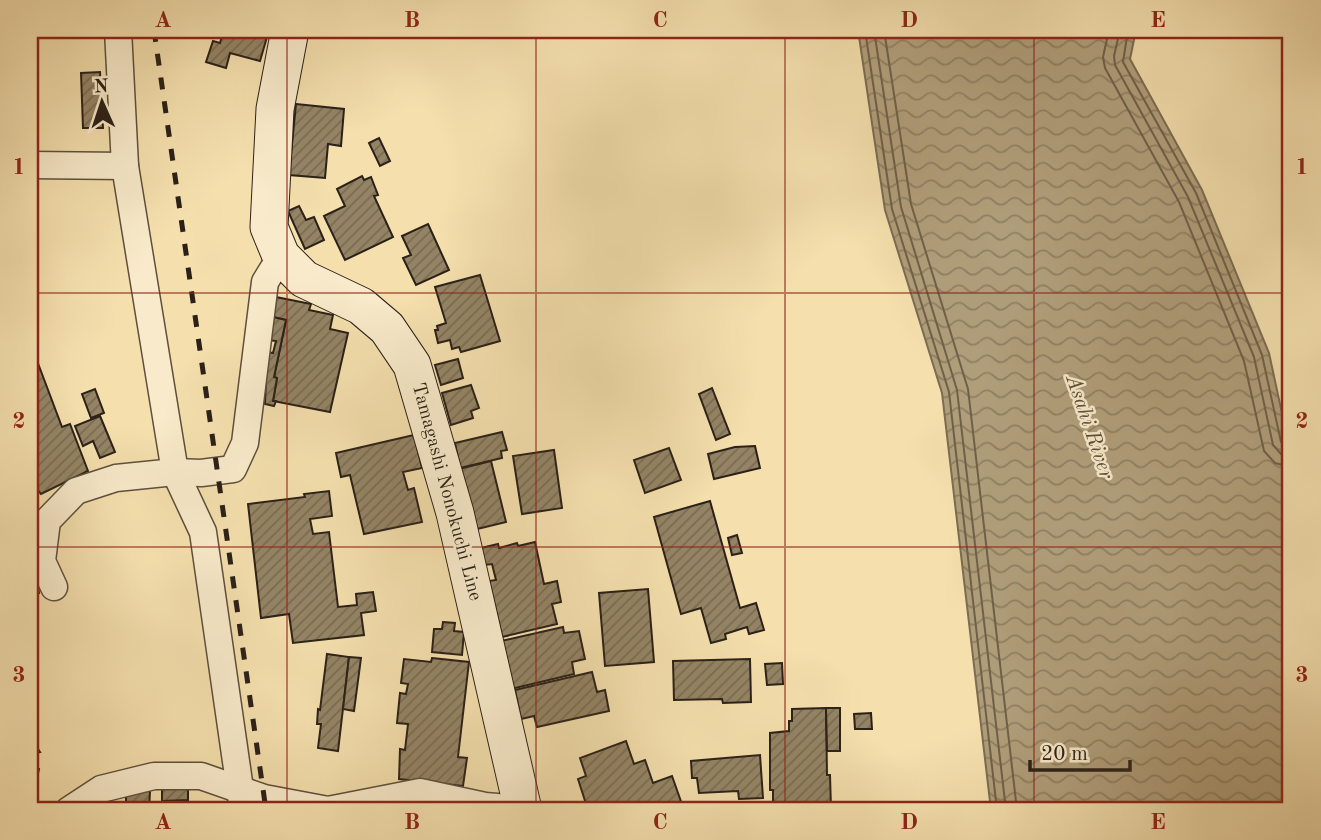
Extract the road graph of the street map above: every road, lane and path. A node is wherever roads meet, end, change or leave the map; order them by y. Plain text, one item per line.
1 (118, 30) edge
2 (290, 30) edge
3 (30, 165) edge
4 (125, 166) junction
5 (281, 256) junction
6 (175, 472) junction
7 (54, 587) dead end
8 (241, 800) edge
9 (69, 810) edge
10 (522, 810) edge

1 - 4 street
2 - 5 main road, Tamagashi Nonokuchi Line
3 - 4 street
4 - 6 street
5 - 6 street
5 - 10 main road, Tamagashi Nonokuchi Line
6 - 7 street
6 - 8 street
8 - 9 street
8 - 10 street

